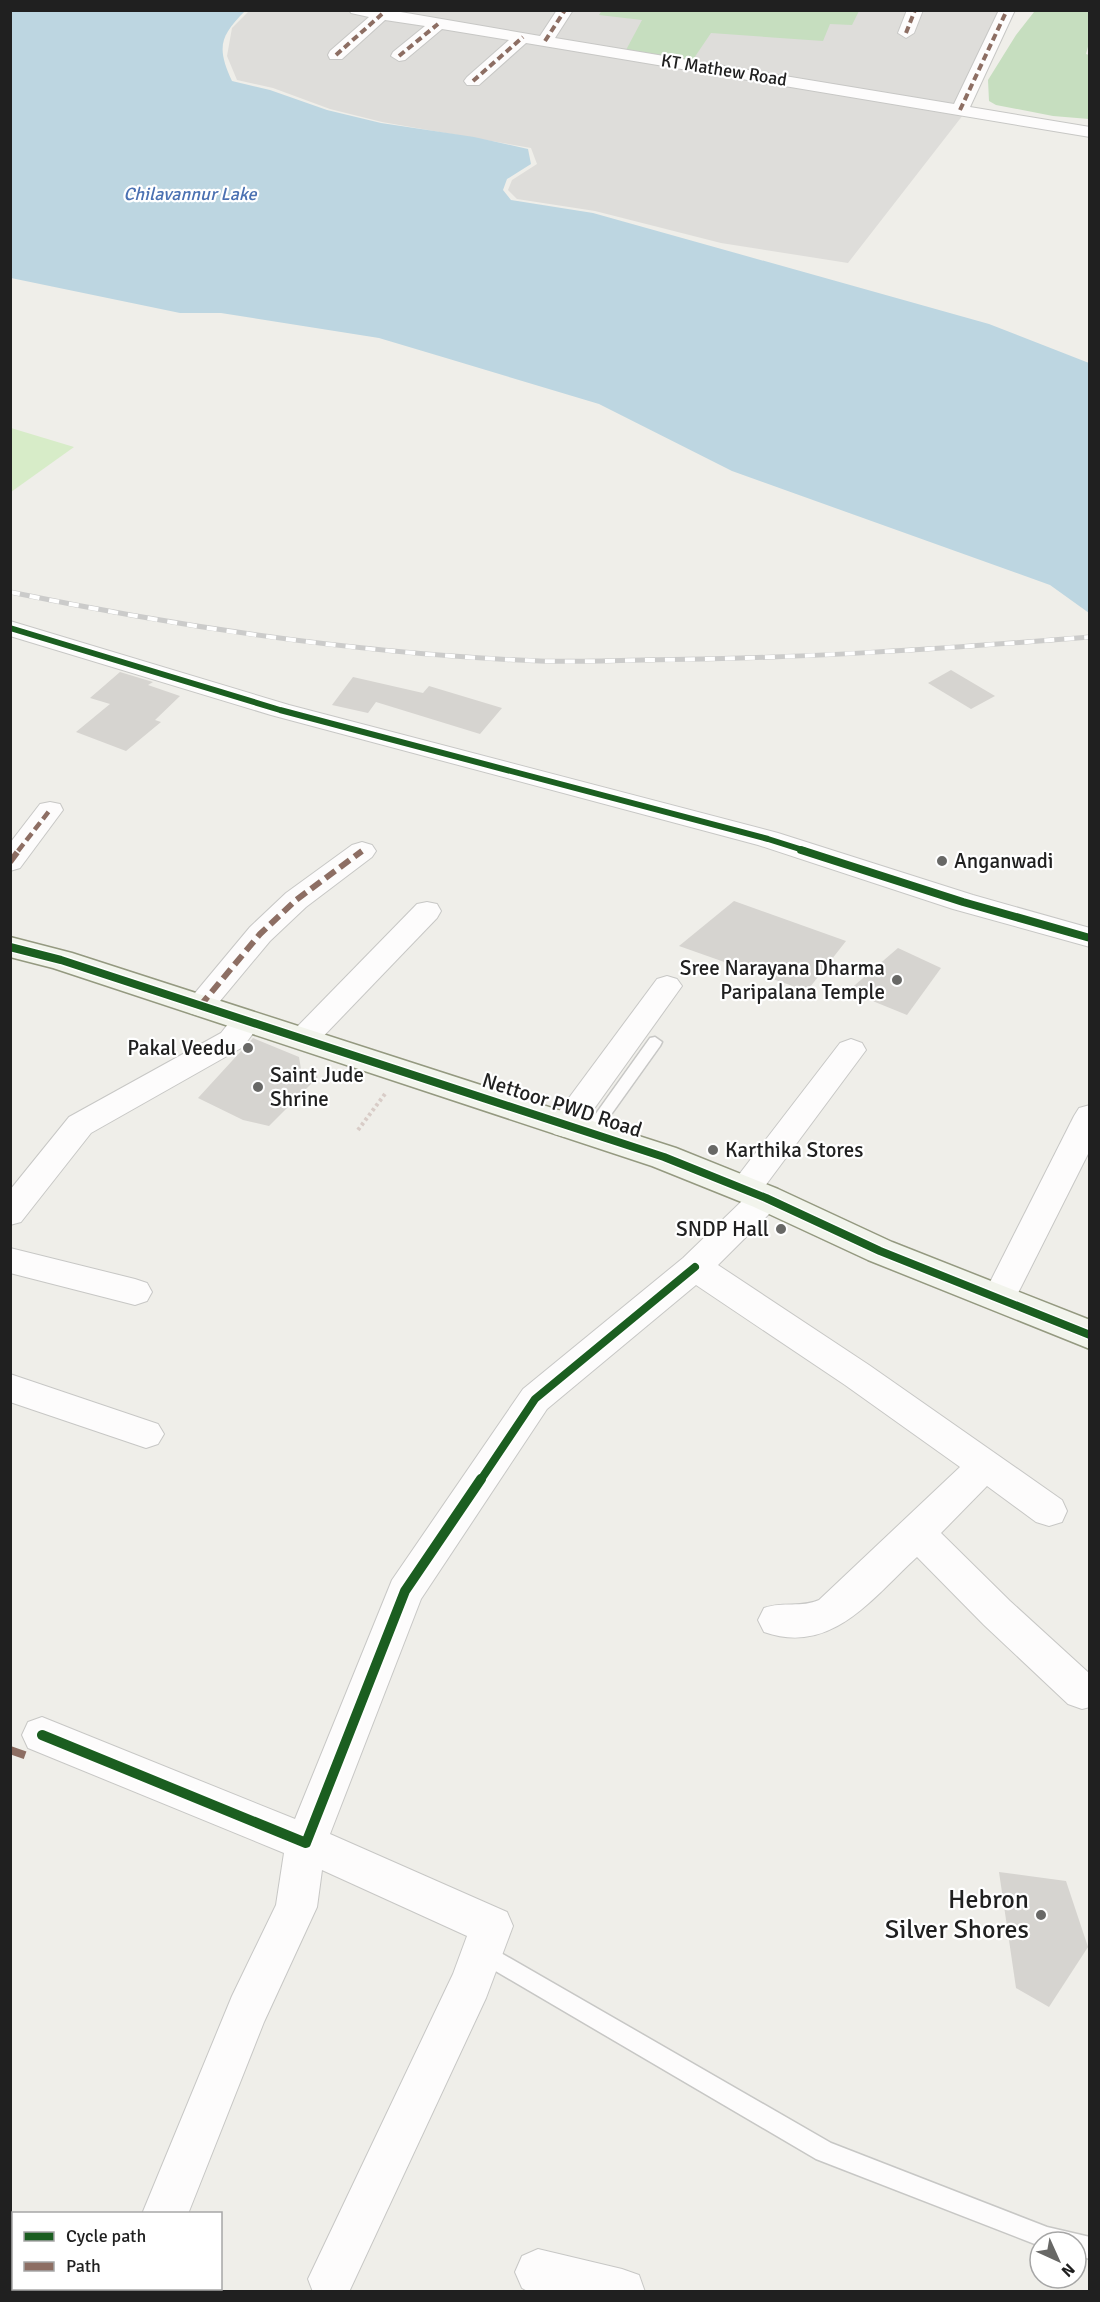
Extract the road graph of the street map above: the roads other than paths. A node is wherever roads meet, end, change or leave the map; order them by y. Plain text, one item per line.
1 (357, 10) edge
2 (565, 10) edge
3 (915, 10) edge
4 (1007, 10) edge
5 (382, 15) junction
6 (438, 24) junction
7 (906, 33) dead end
8 (523, 37) junction
9 (545, 41) junction
10 (336, 55) dead end
11 (399, 56) dead end
12 (473, 81) dead end
13 (960, 110) junction
14 (1089, 132) edge
15 (10, 628) edge
16 (50, 810) dead end
17 (362, 851) dead end
18 (10, 862) edge
19 (427, 911) dead end
20 (1089, 938) edge
21 (10, 947) edge
22 (667, 986) dead end
23 (200, 1006) junction
24 (247, 1021) junction
25 (303, 1039) junction
26 (655, 1042) dead end
27 (851, 1050) dead end
28 (1089, 1116) edge
29 (578, 1130) junction
30 (756, 1194) junction
31 (10, 1213) edge
32 (10, 1260) edge
33 (695, 1267) junction
34 (135, 1292) dead end
35 (999, 1298) junction
36 (1089, 1335) edge
37 (10, 1388) edge
38 (146, 1434) dead end
39 (985, 1465) junction
40 (1048, 1512) dead end
41 (917, 1533) junction
42 (777, 1620) dead end
43 (1082, 1692) dead end
44 (42, 1735) dead end
45 (306, 1844) junction
46 (482, 1952) junction
47 (166, 2212) edge
48 (1028, 2231) edge
49 (538, 2272) dead end
50 (330, 2279) dead end
51 (622, 2292) edge

1 - 5 street, KT Mathew Road
2 - 9 street
3 - 7 street
4 - 13 street
5 - 6 street, KT Mathew Road
5 - 10 street
6 - 8 street, KT Mathew Road
6 - 11 street
8 - 9 street, KT Mathew Road
8 - 12 street
9 - 13 street, KT Mathew Road
13 - 14 street, KT Mathew Road
15 - 20 street
16 - 18 street
17 - 23 street
19 - 25 street
21 - 23 street, Nettoor PWD Road
22 - 29 street
23 - 24 street, Nettoor PWD Road
24 - 25 street, Nettoor PWD Road
24 - 31 street
25 - 29 street, Nettoor PWD Road
26 - 29 lane
27 - 30 street
28 - 35 street
29 - 30 street, Nettoor PWD Road
30 - 33 street
30 - 35 street, Nettoor PWD Road
32 - 34 street
33 - 39 street
33 - 45 street
35 - 36 street, Nettoor PWD Road
37 - 38 street
39 - 40 street
39 - 41 street
41 - 42 street
41 - 43 street
44 - 45 street
45 - 46 street
45 - 47 street
46 - 48 lane
46 - 50 street
49 - 51 street

